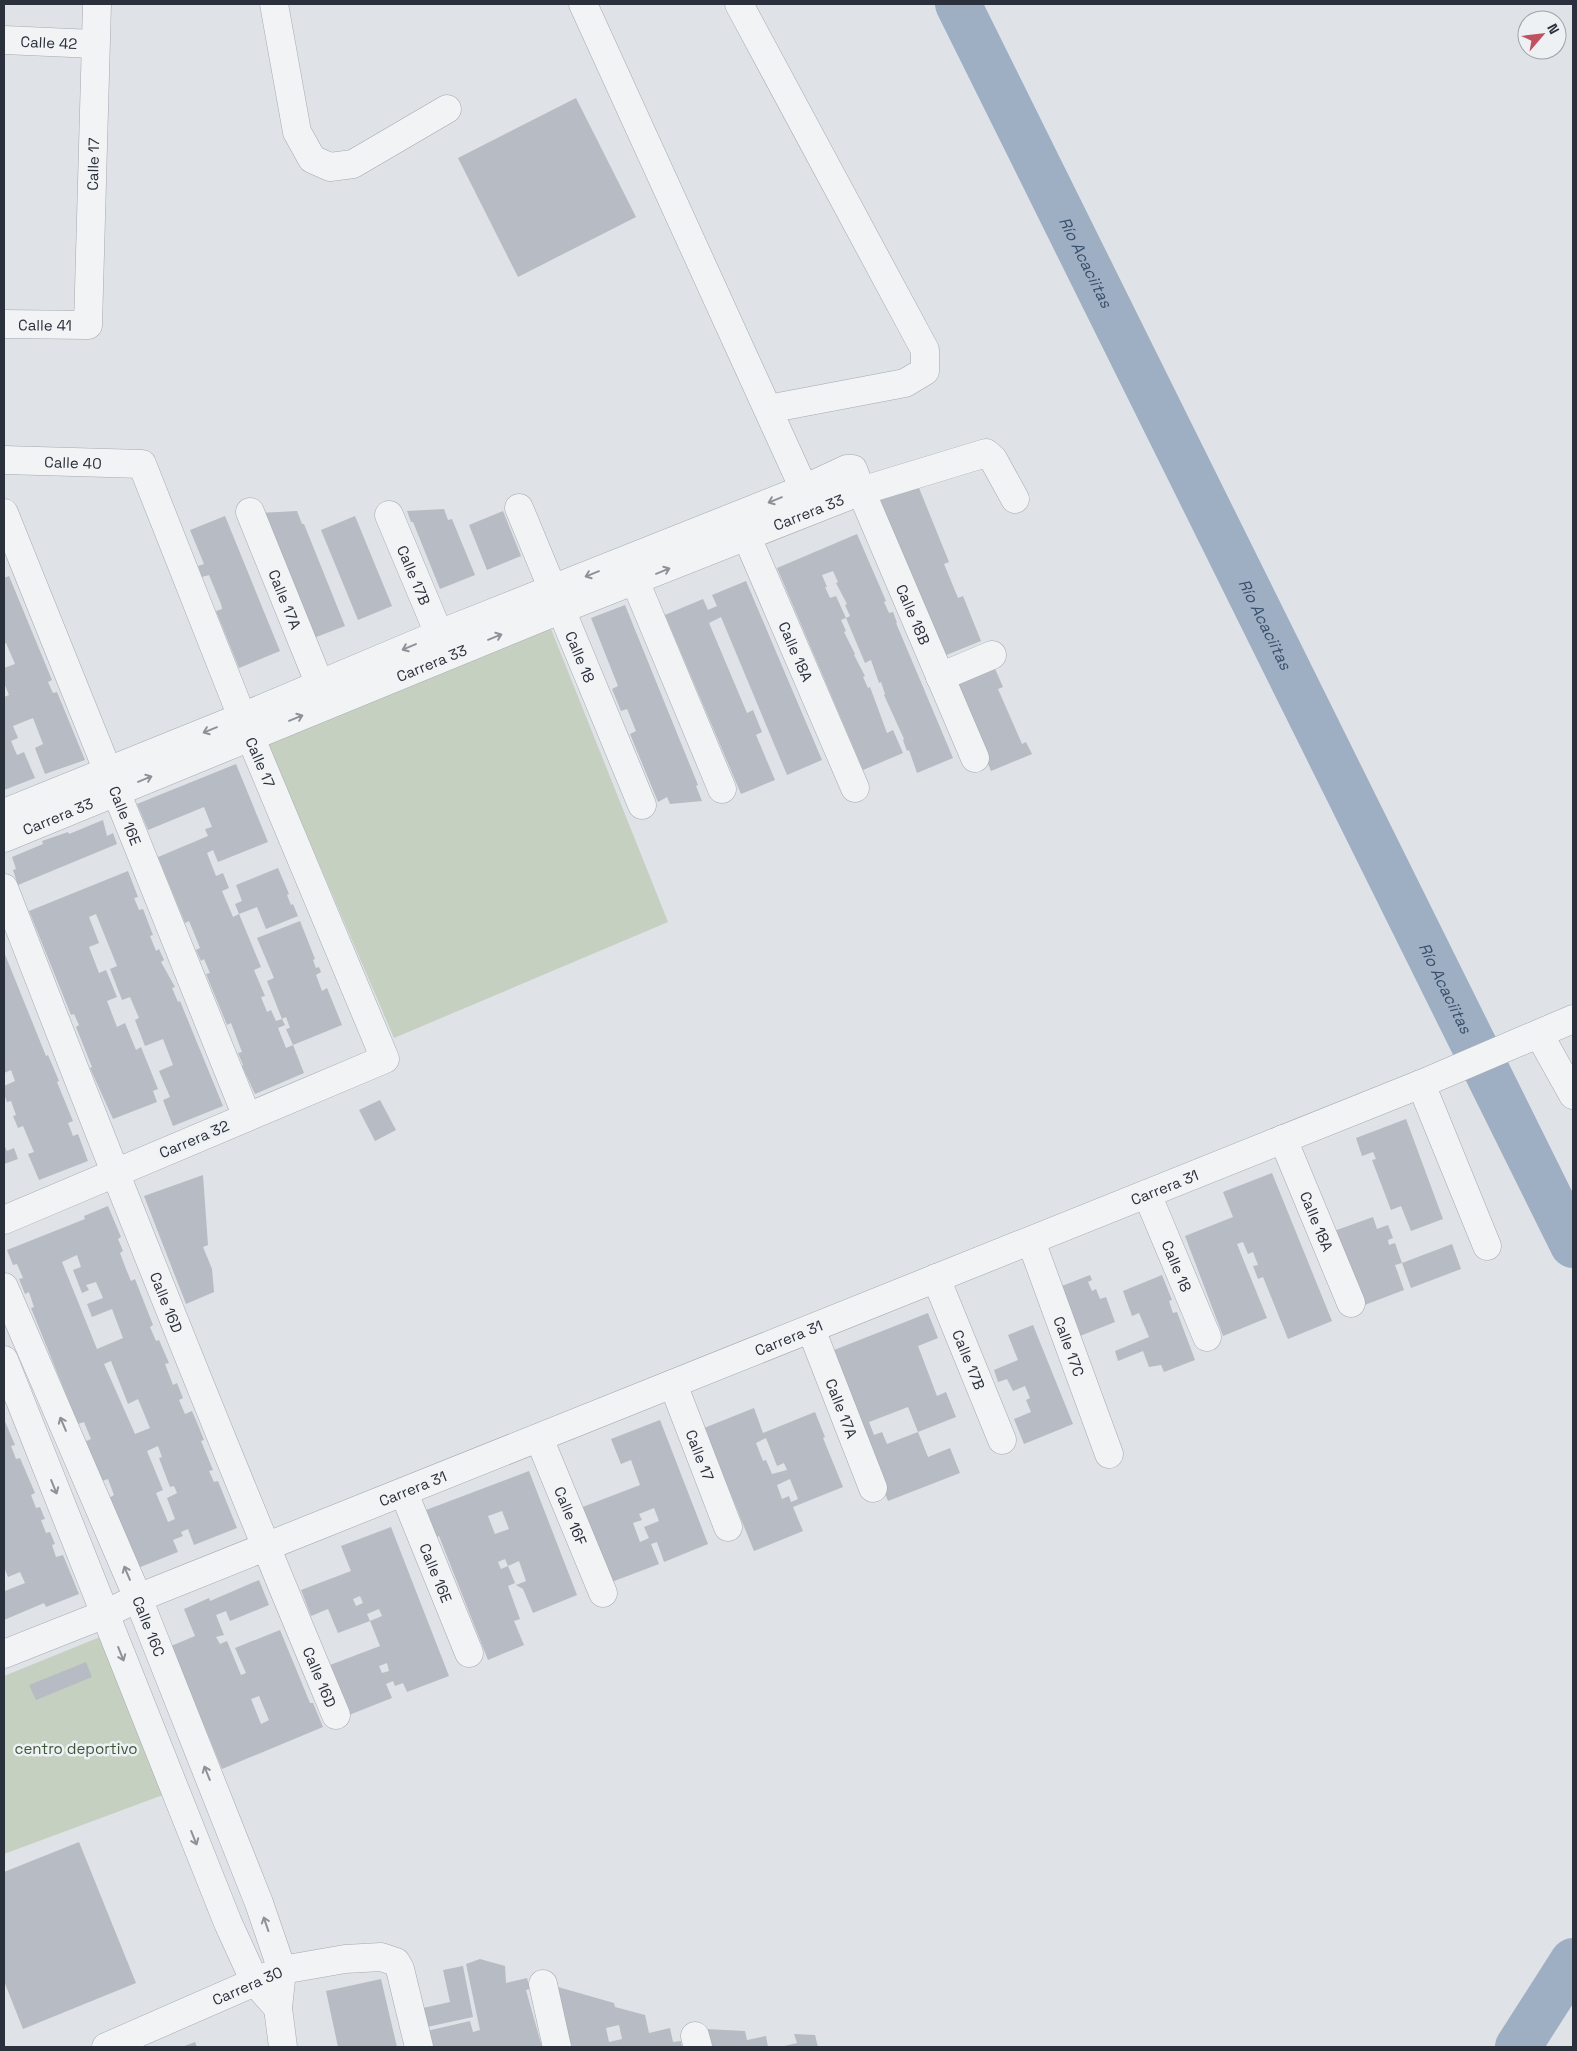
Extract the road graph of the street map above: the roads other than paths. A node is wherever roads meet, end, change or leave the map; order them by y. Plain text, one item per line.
1 (96, 4) edge
2 (274, 4) edge
3 (583, 4) edge
4 (739, 4) edge
5 (4, 40) edge
6 (94, 44) junction
7 (447, 109) dead end
8 (4, 324) edge
9 (88, 325) joint
10 (768, 409) junction
11 (4, 460) edge
12 (142, 464) joint
13 (857, 480) junction
14 (804, 489) junction
15 (1015, 499) dead end
16 (519, 508) dead end
17 (250, 512) dead end
18 (4, 513) edge
19 (389, 515) dead end
20 (742, 526) junction
21 (630, 571) junction
22 (558, 600) junction
23 (438, 634) junction
24 (992, 655) dead end
25 (940, 677) junction
26 (320, 685) junction
27 (247, 726) junction
28 (975, 758) dead end
29 (112, 781) junction
30 (855, 788) dead end
31 (722, 789) dead end
32 (642, 805) dead end
33 (4, 813) edge
34 (4, 838) edge
35 (4, 888) edge
36 (1573, 1019) edge
37 (1534, 1036) junction
38 (385, 1059) joint
39 (1431, 1080) junction
40 (1573, 1095) edge
41 (247, 1117) junction
42 (1283, 1139) junction
43 (114, 1173) junction
44 (1146, 1194) junction
45 (4, 1220) edge
46 (1031, 1241) junction
47 (1487, 1246) dead end
48 (936, 1278) junction
49 (4, 1287) edge
50 (1351, 1303) dead end
51 (811, 1329) junction
52 (1206, 1337) dead end
53 (4, 1360) edge
54 (673, 1384) junction
55 (539, 1438) junction
56 (1002, 1440) dead end
57 (1109, 1454) dead end
58 (873, 1488) dead end
59 (404, 1493) junction
60 (728, 1527) dead end
61 (266, 1548) junction
62 (603, 1593) dead end
63 (138, 1598) junction
64 (105, 1614) junction
65 (469, 1653) dead end
66 (4, 1654) edge
67 (336, 1715) dead end
68 (282, 1970) junction
69 (255, 1982) junction
70 (543, 1984) dead end
71 (278, 2008) junction
72 (106, 2047) edge
73 (283, 2047) edge
74 (418, 2047) edge
75 (557, 2047) edge

1 - 6 street, Calle 17
2 - 7 street
3 - 10 street
4 - 10 street
5 - 6 street, Calle 42
6 - 9 street, Calle 17
8 - 9 street, Calle 41
10 - 14 street
11 - 12 street, Calle 40
12 - 27 street, Calle 17
13 - 14 street, Carrera 33
13 - 15 street
13 - 20 street, Carrera 33
13 - 25 street, Calle 18B
14 -> 20 street, Carrera 33
16 - 22 street, Calle 18
17 - 26 street, Calle 17A
18 - 29 street, Calle 16E
19 - 23 street, Calle 17B
20 - 21 street, Carrera 33
20 - 30 street, Calle 18A
21 - 22 street, Carrera 33
21 - 31 street
22 - 23 street, Carrera 33
27 -> 22 street, Carrera 33
22 - 32 street, Calle 18
23 -> 26 street, Carrera 33
24 - 25 street
25 - 28 street, Calle 18B
26 - 27 street, Carrera 33
27 - 29 street, Carrera 33
27 - 38 street, Calle 17
29 - 33 street, Carrera 33
29 - 34 street, Carrera 33
29 - 41 street, Calle 16E
35 - 43 street, Calle 16D
36 - 37 street, Carrera 31
37 - 39 street, Carrera 31
37 - 40 street
38 - 41 street, Carrera 32
39 - 42 street, Carrera 31
39 - 47 street
41 - 43 street, Carrera 32
42 - 44 street, Carrera 31
42 - 50 street, Calle 18A
43 - 45 street, Carrera 32
43 - 61 street, Calle 16D
44 - 46 street, Carrera 31
44 - 52 street, Calle 18
46 - 48 street, Carrera 31
46 - 57 street, Calle 17C
48 - 51 street, Carrera 31
48 - 56 street, Calle 17B
63 -> 49 street, Calle 16C
51 - 54 street, Carrera 31
51 - 58 street, Calle 17A
53 -> 64 street
54 - 55 street, Carrera 31
54 - 60 street, Calle 17
55 - 59 street, Carrera 31
55 - 62 street, Calle 16F
59 - 61 street, Carrera 31
59 - 65 street, Calle 16E
61 - 63 street, Carrera 31
61 - 67 street, Calle 16D
63 - 64 street, Carrera 31
68 -> 63 street, Calle 16C
64 - 66 street, Carrera 31
64 -> 69 street
68 - 69 street, Carrera 30
68 - 71 street
68 - 74 street, Carrera 30
69 - 71 street
69 - 72 street, Carrera 30
70 - 75 street
71 - 73 street

